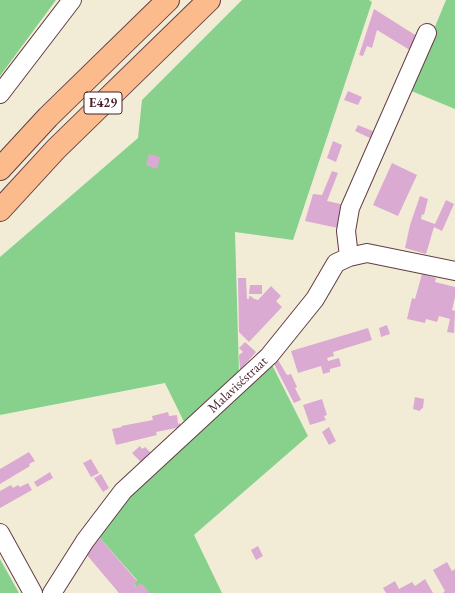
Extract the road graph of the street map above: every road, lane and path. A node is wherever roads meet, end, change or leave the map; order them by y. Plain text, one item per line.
1 (72, 0) edge
2 (168, 0) edge
3 (209, 0) edge
4 (427, 33) dead end
5 (0, 94) edge
6 (0, 169) edge
7 (0, 210) edge
8 (349, 257) junction
9 (455, 270) edge
10 (0, 533) edge
11 (32, 593) edge
12 (52, 593) edge

1 - 5 street
2 - 6 highway, E429
3 - 7 highway, E429
4 - 8 street
8 - 9 street, Malaviséstraat
8 - 12 street, Malaviséstraat
10 - 11 street

